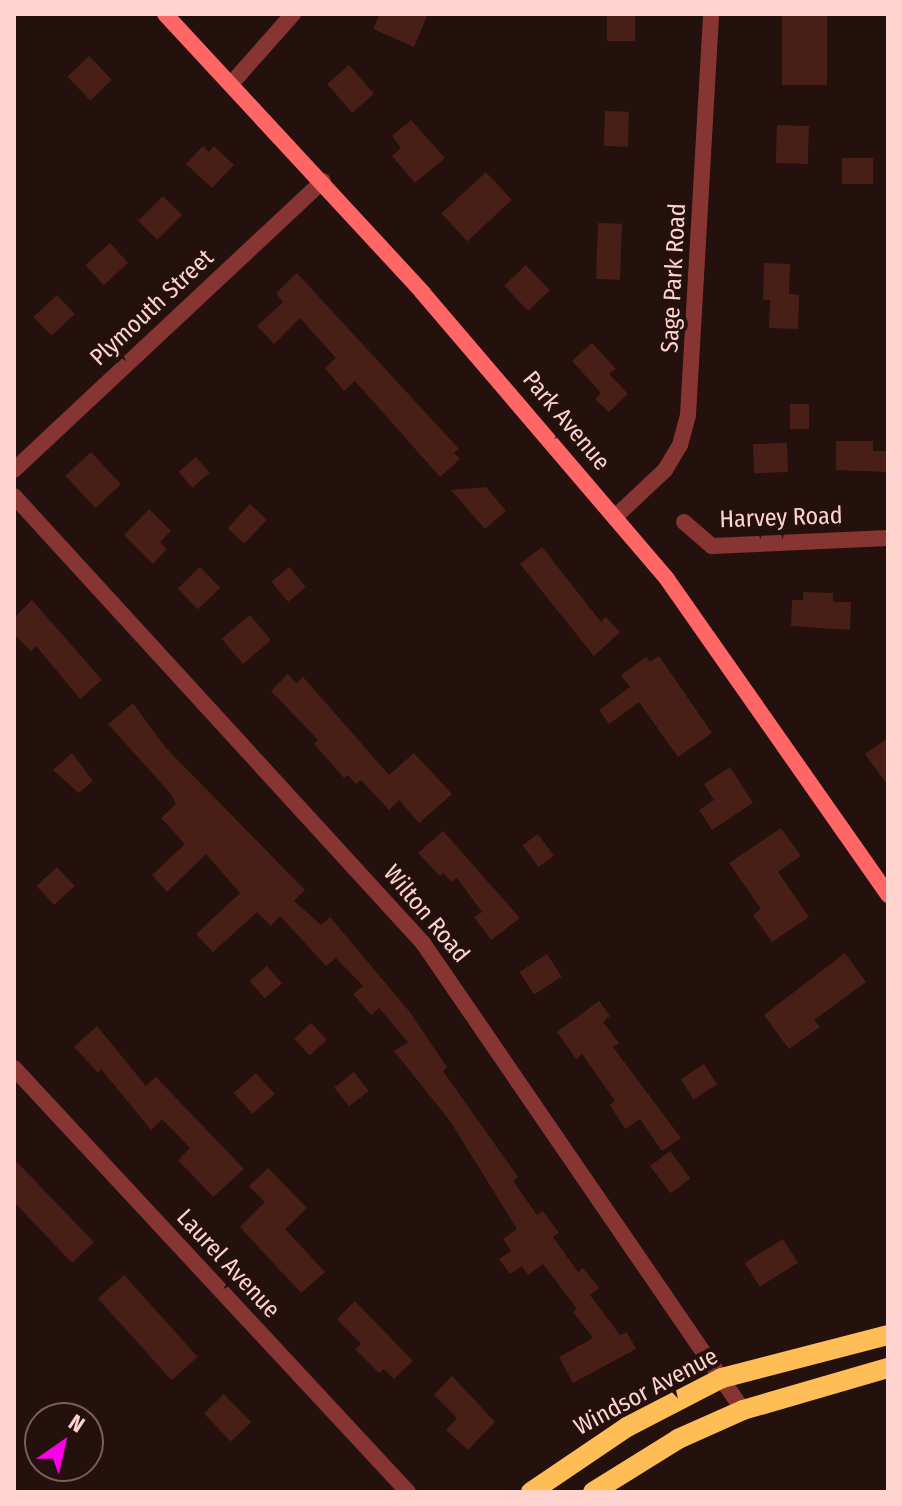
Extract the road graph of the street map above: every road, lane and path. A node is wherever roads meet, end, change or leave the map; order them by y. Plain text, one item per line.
1 (165, 14) edge
2 (293, 14) edge
3 (711, 14) edge
4 (231, 84) junction
5 (323, 181) junction
6 (14, 470) edge
7 (14, 496) edge
8 (615, 517) junction
9 (684, 522) dead end
10 (888, 538) edge
11 (888, 895) edge
12 (14, 1068) edge
13 (888, 1335) edge
14 (888, 1368) edge
15 (722, 1378) junction
16 (743, 1410) junction
17 (408, 1492) edge
18 (531, 1492) edge
19 (593, 1492) edge

1 - 4 main road, Park Avenue
2 - 4 street
3 - 8 street, Sage Park Road
4 - 5 main road, Park Avenue
5 - 6 street, Plymouth Street
5 - 8 main road, Park Avenue
7 - 15 street, Wilton Road
8 - 11 main road, Park Avenue
9 - 10 street, Harvey Road
12 - 17 street, Laurel Avenue
13 - 15 main road, Windsor Avenue
14 - 16 main road
15 - 16 street, Wilton Road
15 - 18 main road, Windsor Avenue
16 - 19 main road

